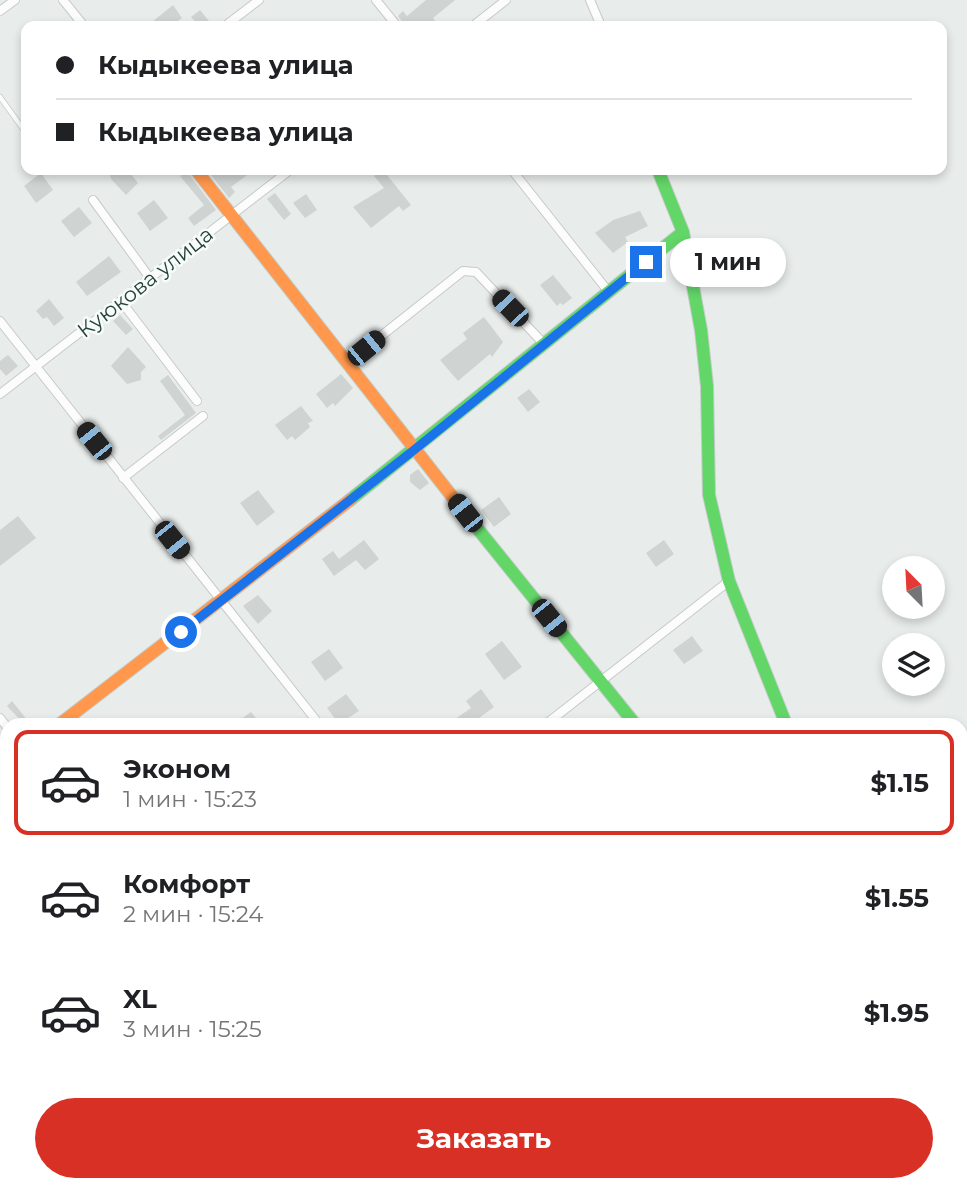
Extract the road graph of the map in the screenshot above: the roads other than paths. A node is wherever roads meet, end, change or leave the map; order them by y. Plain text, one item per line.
1 (15, 0) edge
2 (63, 0) edge
3 (376, 0) edge
4 (506, 0) edge
5 (590, 0) edge
6 (256, 1) edge
7 (0, 11) edge
8 (80, 21) edge
9 (231, 21) edge
10 (393, 21) edge
11 (479, 21) edge
12 (599, 21) edge
13 (0, 97) edge
14 (21, 126) edge
15 (200, 175) edge
16 (284, 175) edge
17 (516, 175) edge
18 (660, 175) edge
19 (93, 200) dead end
20 (232, 215) junction
21 (683, 232) junction
22 (150, 278) junction
23 (608, 291) junction
24 (121, 301) junction
25 (0, 321) edge
26 (544, 344) junction
27 (347, 363) junction
28 (35, 368) junction
29 (0, 394) edge
30 (197, 401) dead end
31 (203, 416) dead end
32 (414, 450) junction
33 (123, 478) junction
34 (729, 581) junction
35 (221, 601) junction
36 (600, 681) junction
37 (69, 718) edge
38 (313, 718) edge
39 (553, 718) edge
40 (630, 718) edge
41 (784, 718) edge

1 - 7 street
2 - 8 street
3 - 10 street
4 - 11 street
5 - 12 street
6 - 9 street
13 - 14 lane
15 - 20 street
16 - 20 street, Куюкова улица
17 - 23 street
18 - 21 street
19 - 22 street
20 - 22 street, Куюкова улица
20 - 27 street
21 - 23 street
21 - 34 street
22 - 24 street, Куюкова улица
23 - 26 street
24 - 28 street, Куюкова улица
24 - 30 street
25 - 28 street
26 - 27 street
26 - 32 street
27 - 32 street
28 - 29 street, Куюкова улица
28 - 33 street
31 - 33 street
32 - 35 street
32 - 36 street
33 - 35 street
34 - 36 street
34 - 41 street
35 - 37 street
35 - 38 street
36 - 39 street
36 - 40 street

